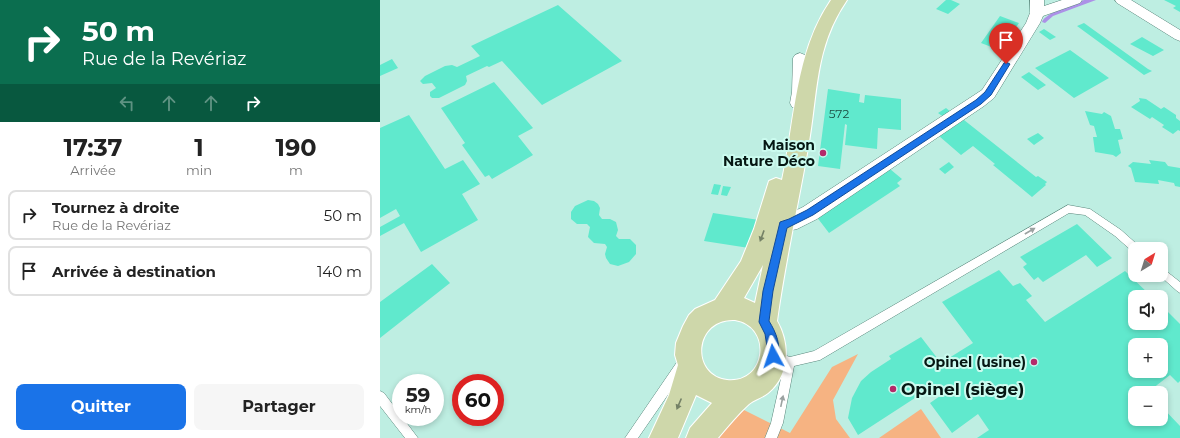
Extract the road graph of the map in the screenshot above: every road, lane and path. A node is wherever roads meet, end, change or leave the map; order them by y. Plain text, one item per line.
1 (825, 0) edge
2 (833, 0) edge
3 (839, 0) edge
4 (1075, 0) edge
5 (1122, 0) edge
6 (1037, 6) edge
7 (1180, 36) edge
8 (806, 59) junction
9 (784, 224) junction
10 (1128, 242) edge
11 (1168, 277) edge
12 (1180, 288) edge
13 (722, 310) junction
14 (764, 322) junction
15 (782, 359) junction
16 (689, 361) junction
17 (741, 392) junction
18 (380, 397) edge
19 (412, 438) edge
20 (632, 438) edge
21 (663, 438) edge
22 (700, 438) edge
23 (771, 438) edge

1 - 8 main road
2 - 8 lane
3 - 8 main road
4 - 6 street
5 - 7 street
6 - 9 street
8 - 9 main road
8 -> 13 main road
9 - 14 main road
15 -> 10 lane
11 - 12 lane
13 - 14 main road
13 - 16 main road
14 - 15 main road
15 - 17 main road
23 -> 15 lane
16 - 17 main road
16 - 20 lane
16 -> 21 main road
17 - 22 main road
18 - 19 lane

